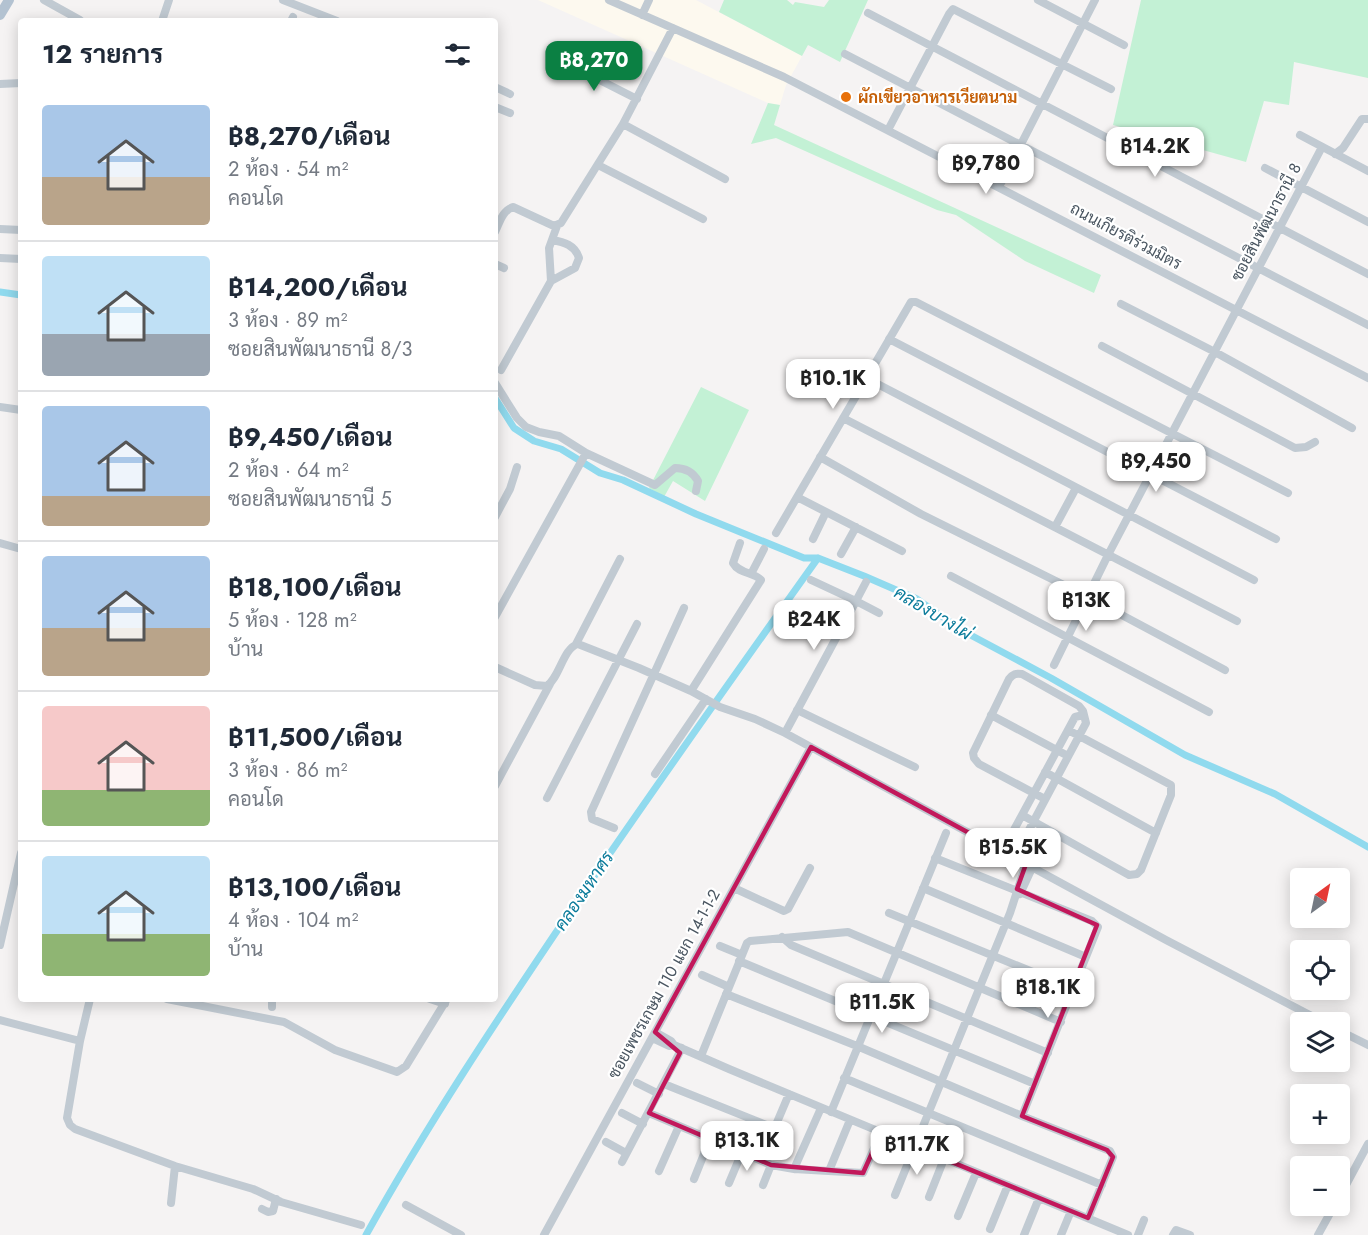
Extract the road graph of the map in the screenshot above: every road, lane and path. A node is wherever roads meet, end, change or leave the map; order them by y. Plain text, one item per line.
1 (9, 0) edge
2 (44, 0) edge
3 (169, 0) edge
4 (283, 0) edge
5 (609, 0) edge
6 (649, 0) edge
7 (1038, 0) edge
8 (1095, 0) edge
9 (868, 14) dead end
10 (0, 15) edge
11 (642, 15) junction
12 (76, 18) edge
13 (163, 18) edge
14 (329, 18) edge
15 (1083, 24) junction
16 (673, 28) junction
17 (1124, 45) dead end
18 (931, 47) junction
19 (845, 54) dead end
20 (572, 62) dead end
21 (1062, 65) junction
22 (0, 84) edge
23 (18, 84) edge
24 (910, 87) junction
25 (498, 88) edge
26 (1111, 89) dead end
27 (510, 94) dead end
28 (637, 99) junction
29 (1042, 105) junction
30 (498, 108) edge
31 (510, 113) dead end
32 (1368, 119) edge
33 (623, 124) junction
34 (888, 129) junction
35 (1300, 135) dead end
36 (1020, 145) junction
37 (1322, 147) junction
38 (1335, 154) junction
39 (598, 165) junction
40 (1265, 168) dead end
41 (1368, 171) edge
42 (725, 179) dead end
43 (999, 187) junction
44 (1301, 187) junction
45 (704, 219) dead end
46 (1368, 222) edge
47 (498, 225) edge
48 (557, 225) junction
49 (1280, 228) junction
50 (0, 229) edge
51 (18, 230) edge
52 (552, 240) junction
53 (0, 258) edge
54 (18, 259) edge
55 (498, 265) edge
56 (504, 268) dead end
57 (1258, 269) junction
58 (1368, 274) edge
59 (551, 281) junction
60 (1121, 304) dead end
61 (1236, 311) junction
62 (1368, 325) edge
63 (889, 339) junction
64 (1102, 346) dead end
65 (1215, 352) junction
66 (501, 370) dead end
67 (866, 378) junction
68 (1368, 378) edge
69 (498, 388) edge
70 (1193, 393) junction
71 (0, 407) edge
72 (18, 410) edge
73 (843, 418) junction
74 (1352, 428) dead end
75 (1172, 433) junction
76 (1315, 442) dead end
77 (820, 457) junction
78 (584, 458) junction
79 (517, 467) dead end
80 (1151, 474) junction
81 (1077, 488) junction
82 (696, 491) dead end
83 (1288, 493) dead end
84 (797, 497) junction
85 (498, 511) edge
86 (826, 512) junction
87 (1129, 515) junction
88 (856, 527) junction
89 (1054, 527) junction
90 (776, 533) dead end
91 (813, 538) dead end
92 (1276, 539) dead end
93 (0, 543) edge
94 (740, 543) dead end
95 (18, 548) edge
96 (764, 549) dead end
97 (902, 551) dead end
98 (841, 554) dead end
99 (1108, 555) junction
100 (620, 559) dead end
101 (751, 574) junction
102 (951, 576) dead end
103 (811, 580) dead end
104 (1254, 580) dead end
105 (866, 582) dead end
106 (1088, 597) junction
107 (856, 601) junction
108 (684, 608) dead end
109 (498, 612) edge
110 (879, 613) dead end
111 (1237, 621) dead end
112 (637, 624) dead end
113 (1068, 637) junction
114 (576, 644) junction
115 (619, 659) junction
116 (1054, 665) dead end
117 (498, 668) edge
118 (1225, 670) dead end
119 (654, 674) junction
120 (550, 684) junction
121 (691, 691) junction
122 (709, 700) junction
123 (797, 710) junction
124 (1209, 712) dead end
125 (992, 715) junction
126 (1083, 715) junction
127 (1068, 730) junction
128 (785, 733) junction
129 (1079, 736) junction
130 (811, 747) junction
131 (1057, 750) junction
132 (1068, 756) junction
133 (915, 767) dead end
134 (1045, 772) junction
135 (655, 774) dead end
136 (1057, 778) junction
137 (498, 780) edge
138 (1034, 793) junction
139 (547, 798) dead end
140 (1045, 799) junction
141 (1022, 815) junction
142 (1033, 821) junction
143 (614, 828) dead end
144 (946, 833) dead end
145 (1156, 833) junction
146 (1002, 852) junction
147 (935, 858) junction
148 (1014, 858) junction
149 (18, 866) edge
150 (1029, 866) junction
151 (810, 868) dead end
152 (734, 888) junction
153 (923, 888) junction
154 (1020, 890) junction
155 (889, 913) dead end
156 (910, 921) junction
157 (1005, 923) junction
158 (782, 937) junction
159 (0, 945) edge
160 (720, 946) dead end
161 (897, 953) junction
162 (992, 955) junction
163 (1086, 957) junction
164 (740, 958) junction
165 (702, 975) dead end
166 (884, 983) junction
167 (979, 986) junction
168 (1074, 989) junction
169 (728, 990) junction
170 (89, 1002) edge
171 (182, 1002) edge
172 (445, 1002) edge
173 (1304, 1012) edge
174 (871, 1014) junction
175 (966, 1017) junction
176 (0, 1020) edge
177 (1061, 1022) junction
178 (653, 1035) junction
179 (1350, 1036) edge
180 (80, 1041) junction
181 (1368, 1045) edge
182 (857, 1046) junction
183 (678, 1047) junction
184 (953, 1050) junction
185 (1048, 1053) junction
186 (700, 1056) junction
187 (844, 1078) junction
188 (940, 1081) junction
189 (637, 1083) dead end
190 (1035, 1083) junction
191 (664, 1084) junction
192 (659, 1094) junction
193 (789, 1094) junction
194 (821, 1108) junction
195 (831, 1112) junction
196 (622, 1113) dead end
197 (649, 1113) junction
198 (927, 1114) junction
199 (1022, 1116) junction
200 (850, 1120) junction
201 (643, 1124) junction
202 (679, 1126) junction
203 (774, 1128) junction
204 (881, 1133) junction
205 (710, 1139) junction
206 (606, 1142) dead end
207 (1368, 1144) edge
208 (914, 1147) junction
209 (742, 1152) junction
210 (626, 1153) junction
211 (944, 1159) junction
212 (761, 1160) junction
213 (622, 1162) dead end
214 (771, 1164) junction
215 (175, 1166) junction
216 (794, 1169) junction
217 (659, 1171) dead end
218 (829, 1171) junction
219 (976, 1173) junction
220 (1350, 1177) edge
221 (694, 1179) dead end
222 (729, 1183) dead end
223 (763, 1185) dead end
224 (1008, 1185) junction
225 (1102, 1185) junction
226 (895, 1195) dead end
227 (929, 1197) dead end
228 (1039, 1198) junction
229 (276, 1199) junction
230 (171, 1203) dead end
231 (406, 1205) dead end
232 (262, 1209) dead end
233 (1071, 1211) junction
234 (958, 1216) dead end
235 (1328, 1216) edge
236 (1088, 1218) junction
237 (1144, 1220) dead end
238 (1103, 1224) junction
239 (361, 1225) dead end
240 (990, 1229) dead end
241 (461, 1235) edge
242 (544, 1235) edge
243 (1024, 1235) edge
244 (1061, 1235) edge
245 (1099, 1235) edge
246 (1128, 1235) edge
247 (1138, 1235) edge
248 (1173, 1235) edge
249 (1190, 1235) edge
250 (1318, 1235) edge

1 - 10 main road
2 - 12 street
3 - 13 street
4 - 14 street
5 - 11 street, ถนนเกียรติร่วมมิตร
6 - 11 street
7 - 15 street
8 - 15 street
9 - 18 street
11 - 16 street, ถนนเกียรติร่วมมิตร
15 - 17 street
15 - 21 street
16 - 28 street
16 - 34 street, ถนนเกียรติร่วมมิตร
18 - 21 street
18 - 24 street
18 - 29 street
19 - 24 street
20 - 28 street
21 - 26 street
21 - 29 street
22 - 23 street
24 - 34 street
24 - 36 street
25 - 27 street
28 - 33 street
29 - 36 street
29 - 49 street
30 - 31 street
32 - 38 street
33 - 39 street
33 - 42 street
34 - 43 street, ถนนเกียรติร่วมมิตร
35 - 37 street
36 - 43 street
36 - 57 street
37 - 38 street
37 - 44 street, ซอยสินพัฒนาธานี 8
38 - 41 street
39 - 45 street
39 - 48 street
40 - 44 street
43 - 61 street, ถนนเกียรติร่วมมิตร
44 - 46 street
44 - 49 street, ซอยสินพัฒนาธานี 8
47 - 48 street
48 - 52 street
49 - 57 street, ซอยสินพัฒนาธานี 8
49 - 58 street
50 - 51 street
52 - 59 street
52 - 59 street
53 - 54 street
55 - 56 street
57 - 61 street, ซอยสินพัฒนาธานี 8
57 - 62 street
59 - 66 street
60 - 65 street
61 - 65 street, ซอยสินพัฒนาธานี 8
61 - 68 street, ถนนเกียรติร่วมมิตร
63 - 67 street
63 - 75 street
63 - 80 street
64 - 70 street
65 - 70 street, ซอยสินพัฒนาธานี 8
65 - 74 street
67 - 73 street
67 - 81 street
69 - 78 street
70 - 75 street, ซอยสินพัฒนาธานี 8
70 - 76 street
71 - 72 street
73 - 77 street
73 - 89 street
75 - 80 street, ซอยสินพัฒนาธานี 8
75 - 83 street
77 - 84 street
77 - 106 street
78 - 82 street
78 - 109 street
79 - 85 street
80 - 87 street, ซอยสินพัฒนาธานี 8
80 - 92 street
81 - 87 street
81 - 89 street
84 - 86 street
84 - 90 street
86 - 88 street
86 - 91 street
87 - 99 street, ซอยสินพัฒนาธานี 8
87 - 104 street
88 - 97 street
88 - 98 street
89 - 99 street
93 - 95 street
94 - 101 street
96 - 101 street
99 - 106 street, ซอยสินพัฒนาธานี 8
99 - 111 street
100 - 114 street
101 - 121 street
102 - 113 street
103 - 107 street
105 - 107 street
106 - 113 street, ซอยสินพัฒนาธานี 8
106 - 118 street
107 - 110 street
107 - 123 street
108 - 119 street
112 - 115 street
113 - 116 street, ซอยสินพัฒนาธานี 8
113 - 124 street
114 - 115 street
114 - 120 street
115 - 119 street
115 - 139 street
117 - 120 street
119 - 121 street
119 - 143 street
120 - 137 street
121 - 122 street
122 - 128 street
122 - 135 street
123 - 128 street
123 - 133 street
125 - 126 street
125 - 131 street
125 - 138 street
126 - 127 street
126 - 129 street
127 - 129 street
127 - 131 street
128 - 130 street
129 - 132 street
129 - 145 street
130 - 146 street
130 - 152 street, ซอยเพชรเกษม 110 แยก 14-1-1-2
131 - 132 street
131 - 134 street
132 - 136 street
134 - 136 street
134 - 138 street
136 - 140 street
136 - 145 street
138 - 140 street
138 - 141 street
140 - 142 street
141 - 142 street
141 - 146 street
142 - 145 street
142 - 148 street
144 - 147 street
146 - 148 street
147 - 153 street
147 - 154 street
148 - 150 street
149 - 159 street
150 - 154 street
150 - 173 street
151 - 152 street
152 - 178 street, ซอยเพชรเกษม 110 แยก 14-1-1-2
153 - 156 street
153 - 157 street
154 - 157 street
154 - 163 street
155 - 156 street
156 - 161 street
156 - 162 street
157 - 162 street
157 - 163 street
158 - 161 street
158 - 164 street
158 - 166 street
160 - 164 street
161 - 166 street
161 - 167 street
162 - 167 street
162 - 168 street
163 - 168 street
164 - 169 street
164 - 174 street
165 - 169 street
166 - 174 street
166 - 175 street
167 - 175 street
167 - 177 street
168 - 177 street
169 - 182 street
169 - 186 street
170 - 180 street
171 - 172 street
174 - 182 street
174 - 184 street
175 - 184 street
175 - 185 street
176 - 180 street
177 - 185 street
178 - 183 street
178 - 242 street, ซอยเพชรเกษม 110 แยก 14-1-1-2
179 - 181 street
180 - 215 street
182 - 187 street
182 - 188 street
183 - 186 street
183 - 191 street
184 - 188 street
184 - 190 street
185 - 190 street
186 - 193 street
187 - 195 street
187 - 198 street
188 - 198 street
188 - 199 street
189 - 192 street
190 - 199 street
191 - 192 street
191 - 203 street
192 - 197 street
193 - 194 street
193 - 203 street
194 - 195 street
194 - 216 street
195 - 200 street
196 - 201 street
197 - 201 street
197 - 202 street
198 - 208 street
198 - 225 street
199 - 225 street
200 - 204 street
200 - 218 street
201 - 210 street
202 - 205 street
202 - 217 street
203 - 212 street
204 - 208 street
204 - 218 street
205 - 209 street
205 - 221 street
206 - 210 street
207 - 220 street
208 - 211 street
208 - 226 street
209 - 212 street
209 - 222 street
210 - 213 street
211 - 219 street
211 - 227 street
212 - 214 street
214 - 216 street
214 - 223 street
215 - 229 street
215 - 230 street
216 - 218 street
219 - 224 street
219 - 234 street
224 - 228 street
224 - 240 street
225 - 236 street
228 - 233 street
228 - 243 street
229 - 232 street
229 - 239 street
231 - 241 street
233 - 236 street
233 - 244 street
235 - 250 street
236 - 238 street
237 - 247 street
238 - 245 street
238 - 246 street
248 - 249 street

